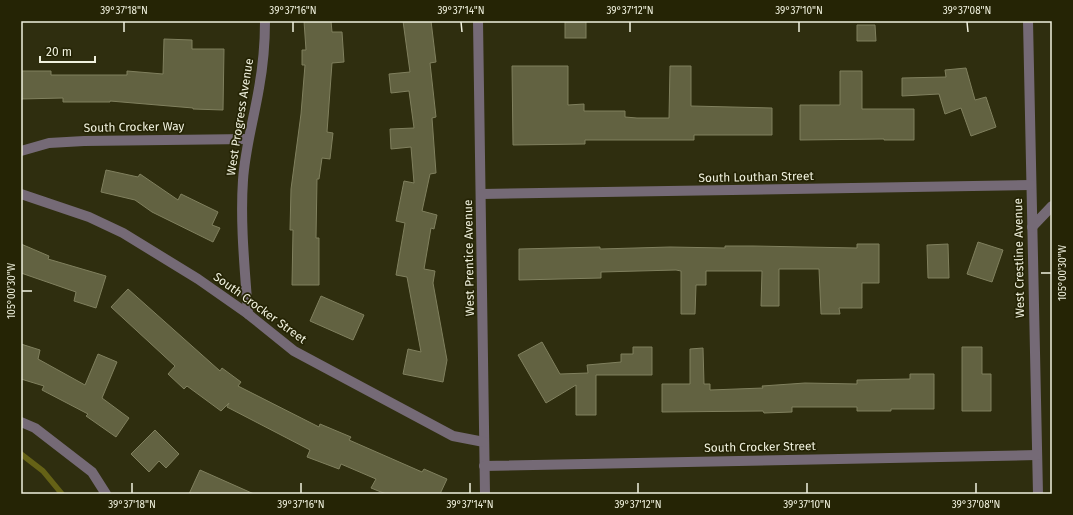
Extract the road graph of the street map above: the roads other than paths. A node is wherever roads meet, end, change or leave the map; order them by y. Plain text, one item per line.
1 (265, 21) edge
2 (478, 21) edge
3 (1028, 21) edge
4 (248, 139) junction
5 (21, 151) edge
6 (1031, 185) junction
7 (21, 194) edge
8 (482, 194) junction
9 (1052, 206) edge
10 (1032, 227) junction
11 (248, 314) junction
12 (21, 422) edge
13 (484, 442) junction
14 (1037, 455) junction
15 (484, 466) junction
16 (106, 494) edge
17 (484, 494) edge
18 (1038, 494) edge

1 - 4 street, West Progress Avenue
2 - 8 street, West Prentice Avenue
3 - 6 street, West Crestline Avenue
4 - 5 street, South Crocker Way
4 - 11 street, West Progress Avenue
6 - 8 street, South Louthan Street
6 - 10 street, West Crestline Avenue
7 - 11 street, South Crocker Street
8 - 13 street, West Prentice Avenue
9 - 10 street
10 - 14 street, West Crestline Avenue
11 - 13 street, South Crocker Street
12 - 16 street
13 - 15 street, West Prentice Avenue
14 - 15 street, South Crocker Street
14 - 18 street, West Crestline Avenue
15 - 17 street, West Prentice Avenue

